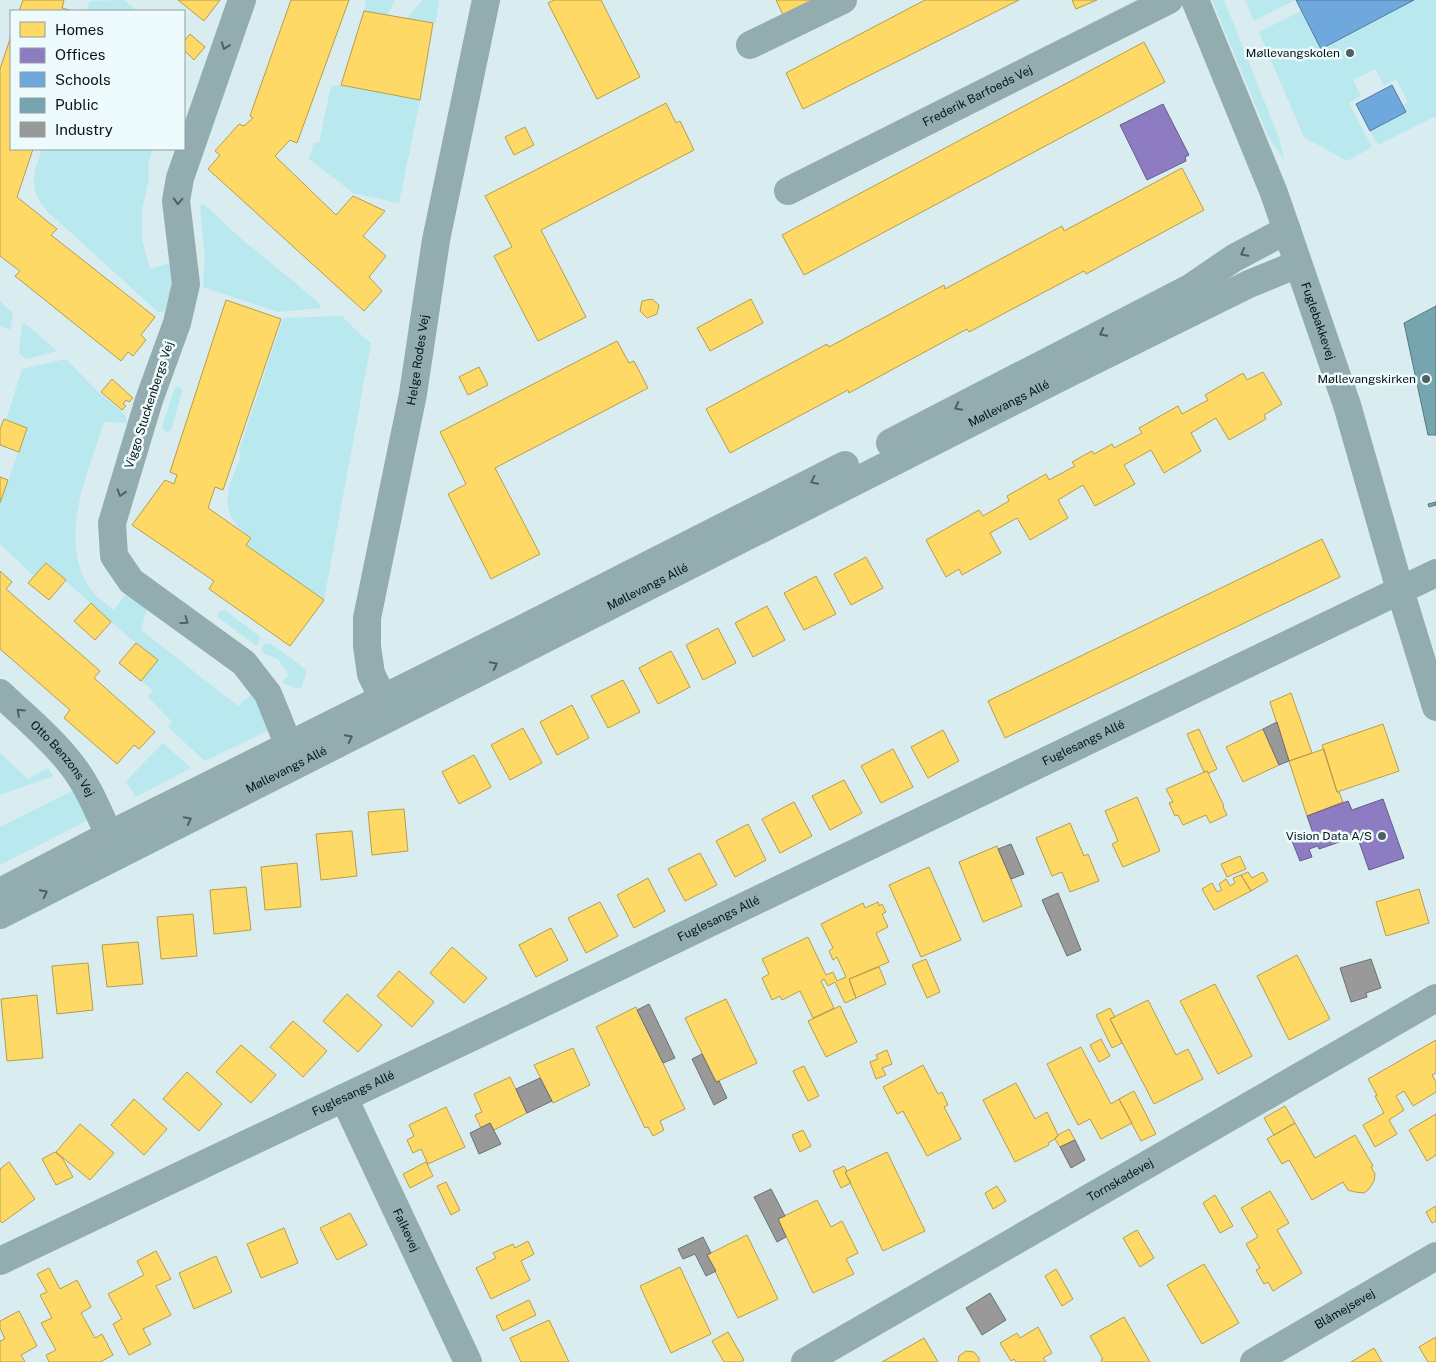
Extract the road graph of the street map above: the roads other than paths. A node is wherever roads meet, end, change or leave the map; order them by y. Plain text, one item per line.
1 (242, 0) edge
2 (486, 0) edge
3 (843, 0) edge
4 (1169, 0) edge
5 (1195, 0) edge
6 (750, 45) dead end
7 (788, 191) dead end
8 (1287, 230) junction
9 (1298, 264) junction
10 (1436, 573) edge
11 (1400, 590) junction
12 (0, 693) edge
13 (1436, 707) edge
14 (387, 708) junction
15 (289, 746) junction
16 (109, 835) junction
17 (0, 892) edge
18 (0, 915) edge
19 (1436, 998) edge
20 (344, 1098) junction
21 (1436, 1256) edge
22 (0, 1261) edge
23 (468, 1362) edge
24 (805, 1362) edge
25 (1254, 1362) edge

1 -> 15 street, Viggo Stuckenbergs Vej
2 - 14 street, Helge Rodes Vej
3 - 6 street
4 - 7 street, Frederik Barfoeds Vej
5 - 8 street, Fuglebakkevej
8 - 9 street, Fuglebakkevej
8 -> 14 street, Møllevangs Allé
9 - 11 street, Fuglebakkevej
14 -> 9 street, Møllevangs Allé
10 - 11 street, Fuglesangs Allé
11 - 13 street, Fuglebakkevej
11 - 20 street, Fuglesangs Allé
16 -> 12 street, Otto Benzons Vej
14 - 15 street, Møllevangs Allé
18 -> 14 street, Møllevangs Allé
15 - 16 street, Møllevangs Allé
16 - 17 street, Møllevangs Allé
19 - 24 street, Tornskadevej
20 - 22 street, Fuglesangs Allé
20 - 23 street, Falkevej
21 - 25 street, Blåmejsevej

